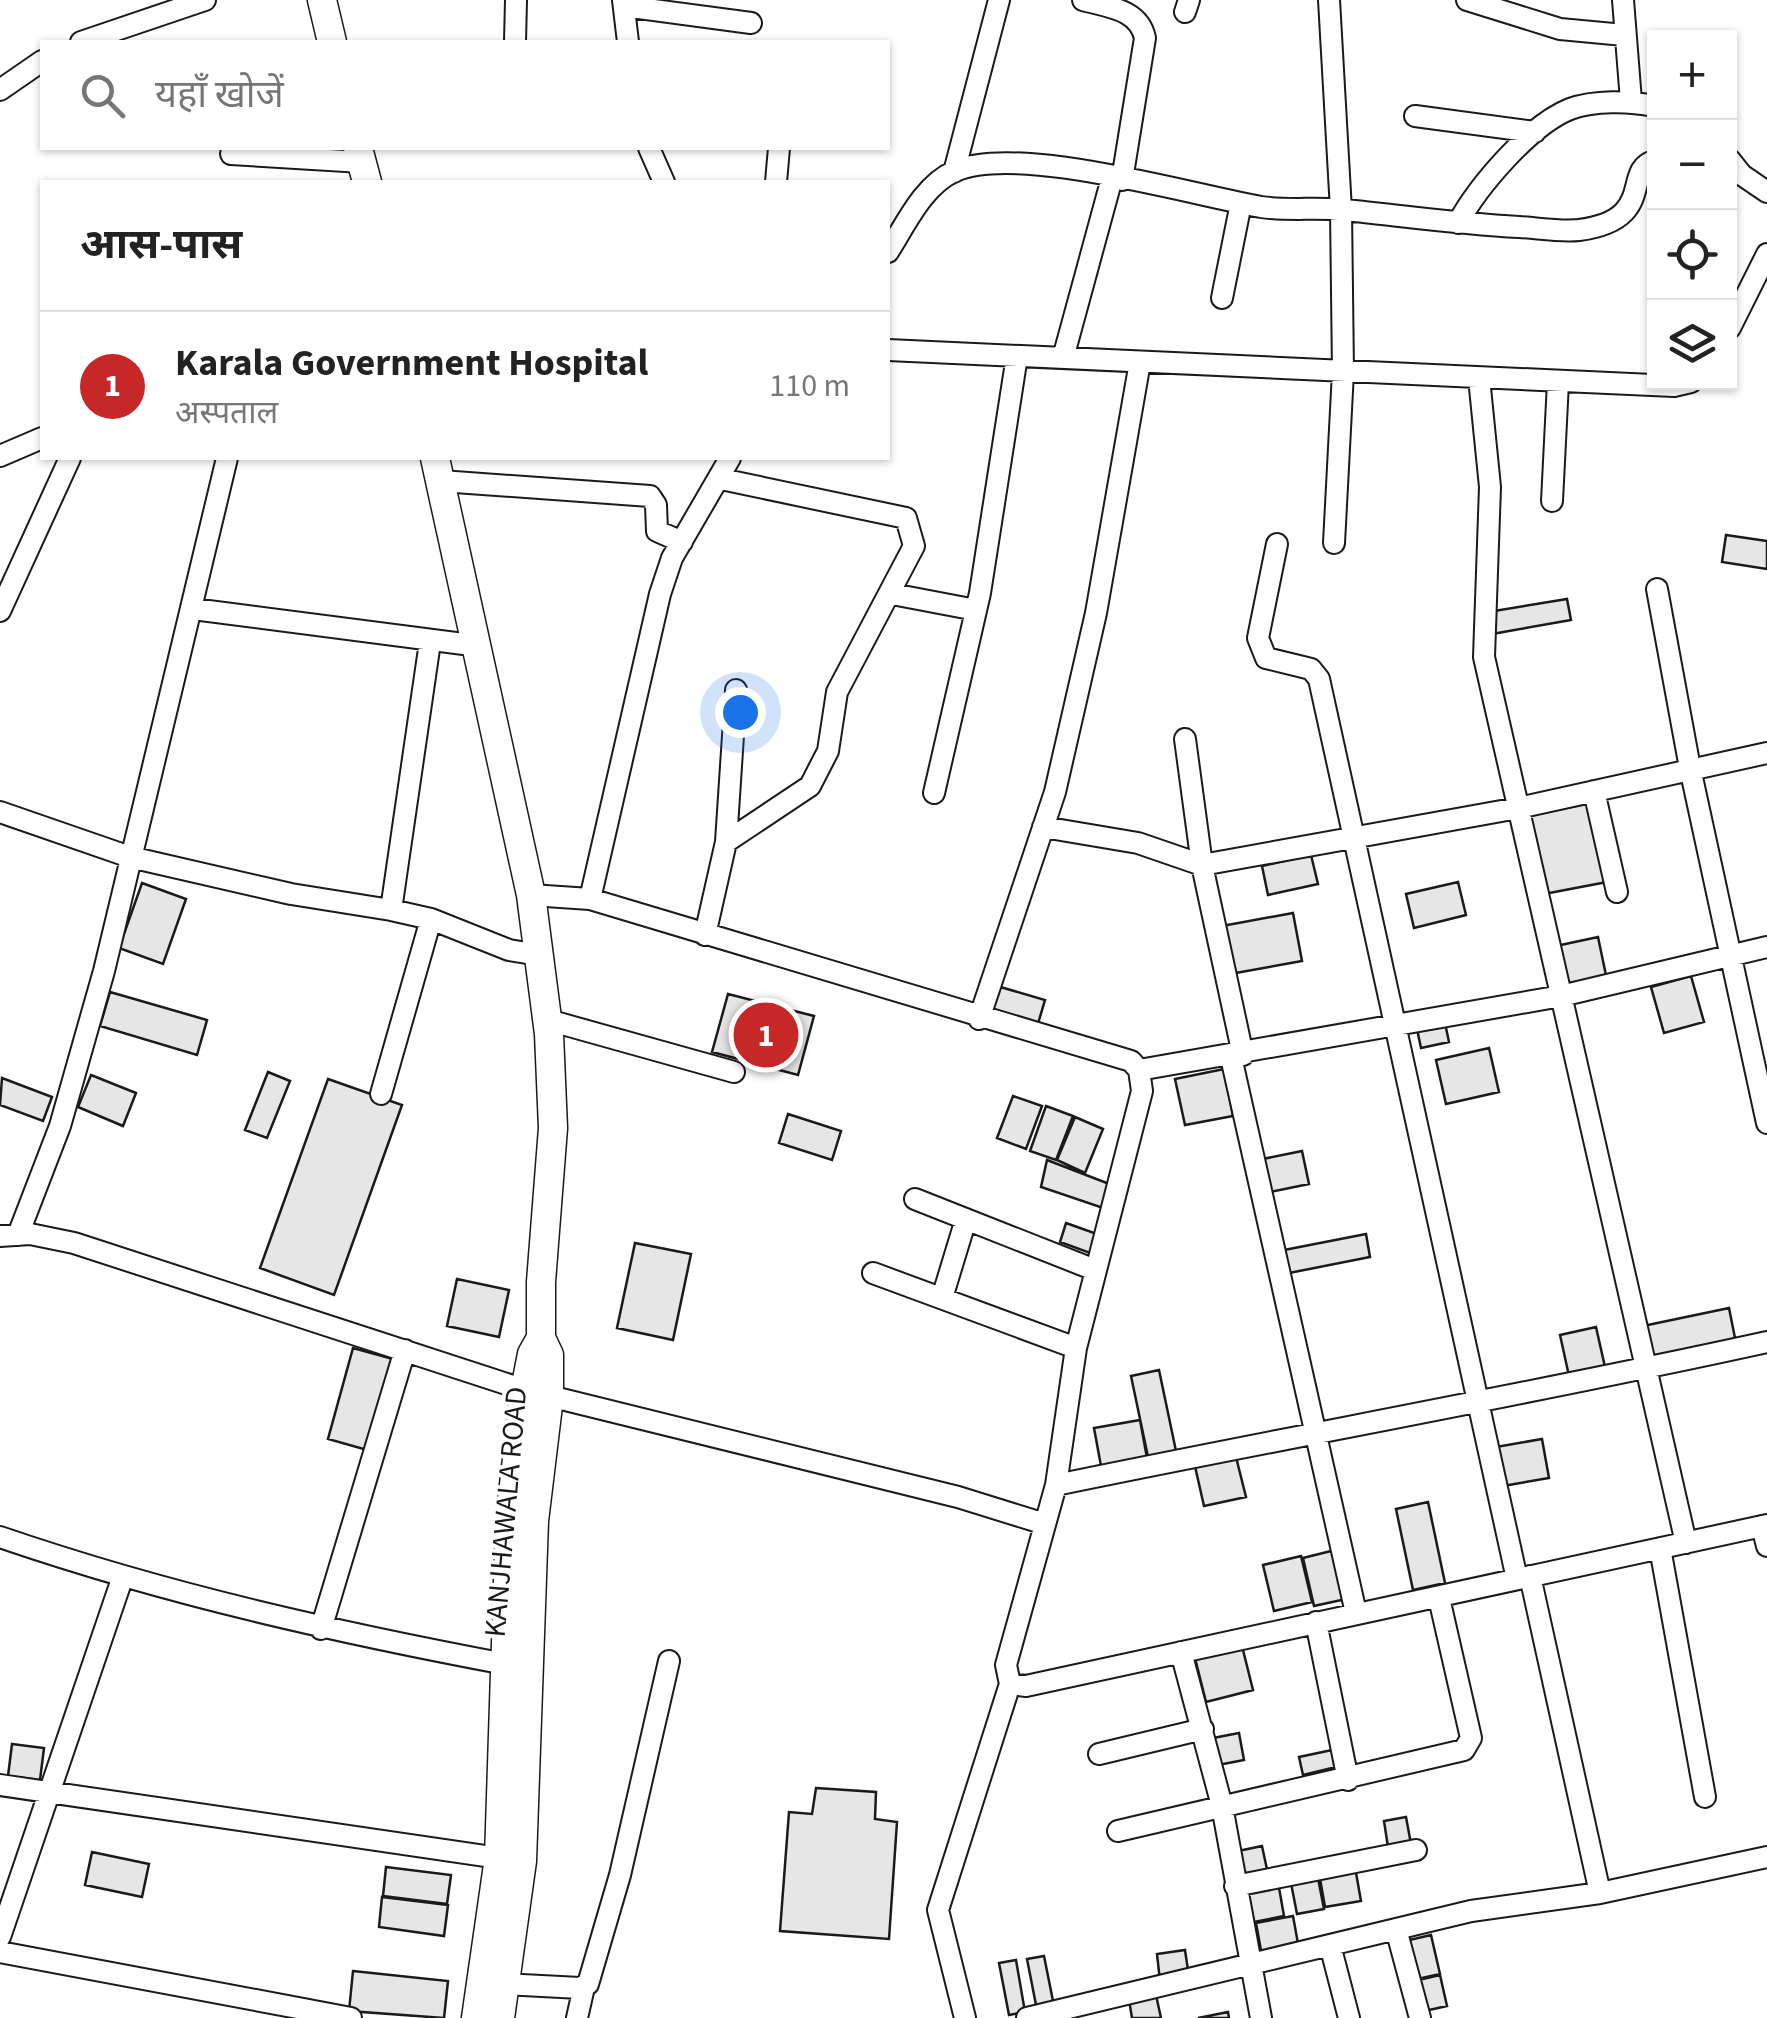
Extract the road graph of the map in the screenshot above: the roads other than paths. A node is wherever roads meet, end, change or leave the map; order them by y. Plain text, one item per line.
1 (204, 0) edge
2 (322, 0) edge
3 (516, 0) edge
4 (999, 0) edge
5 (1083, 0) edge
6 (1329, 0) edge
7 (1467, 0) edge
8 (1623, 0) edge
9 (624, 3) edge
10 (751, 24) dead end
11 (1624, 35) junction
12 (88, 40) edge
13 (332, 40) edge
14 (514, 40) edge
15 (628, 40) edge
16 (40, 62) edge
17 (0, 90) edge
18 (1631, 102) junction
19 (1647, 105) edge
20 (1414, 116) dead end
21 (1535, 132) junction
22 (651, 150) edge
23 (779, 150) edge
24 (231, 154) dead end
25 (362, 164) edge
26 (1647, 166) edge
27 (1737, 171) edge
28 (954, 172) junction
29 (1117, 179) junction
30 (663, 180) edge
31 (776, 180) edge
32 (1767, 192) edge
33 (1241, 203) junction
34 (1341, 210) junction
35 (1458, 224) junction
36 (890, 249) edge
37 (1767, 254) edge
38 (1222, 298) dead end
39 (1737, 314) edge
40 (890, 350) edge
41 (1017, 356) junction
42 (1063, 358) junction
43 (1140, 362) junction
44 (1343, 372) junction
45 (1479, 378) junction
46 (1558, 382) junction
47 (1647, 385) edge
48 (40, 439) edge
49 (0, 456) edge
50 (69, 460) edge
51 (227, 460) edge
52 (729, 460) edge
53 (438, 469) edge
54 (721, 479) junction
55 (1552, 501) dead end
56 (682, 542) junction
57 (1334, 543) dead end
58 (1276, 544) dead end
59 (1658, 588) dead end
60 (892, 594) junction
61 (193, 609) junction
62 (976, 610) junction
63 (0, 611) edge
64 (430, 642) junction
65 (479, 646) junction
66 (736, 690) dead end
67 (1185, 739) dead end
68 (1767, 753) edge
69 (1690, 768) junction
70 (1594, 790) junction
71 (934, 793) dead end
72 (1518, 808) junction
73 (0, 812) edge
74 (1043, 827) junction
75 (1356, 837) junction
76 (726, 842) junction
77 (130, 857) junction
78 (1202, 865) junction
79 (1617, 892) dead end
80 (531, 895) junction
81 (590, 899) junction
82 (392, 910) junction
83 (431, 918) junction
84 (705, 935) junction
85 (1767, 947) edge
86 (539, 955) junction
87 (1730, 955) junction
88 (1561, 996) junction
89 (978, 1019) junction
90 (548, 1020) junction
91 (1397, 1025) junction
92 (1237, 1056) junction
93 (1139, 1070) junction
94 (734, 1072) dead end
95 (380, 1094) dead end
96 (1767, 1123) edge
97 (916, 1199) dead end
98 (966, 1218) junction
99 (9, 1235) edge
100 (1096, 1270) junction
101 (874, 1273) dead end
102 (942, 1298) junction
103 (1767, 1342) edge
104 (1076, 1348) junction
105 (405, 1350) junction
106 (1646, 1368) junction
107 (537, 1394) junction
108 (1480, 1404) junction
109 (1315, 1431) junction
110 (1056, 1485) junction
111 (1044, 1524) junction
112 (1765, 1533) edge
113 (0, 1537) edge
114 (1686, 1543) junction
115 (1660, 1548) junction
116 (1524, 1578) junction
117 (122, 1579) junction
118 (1439, 1598) junction
119 (1356, 1614) junction
120 (1316, 1622) junction
121 (321, 1629) junction
122 (1181, 1652) junction
123 (669, 1661) dead end
124 (515, 1666) junction
125 (1010, 1684) junction
126 (1203, 1729) junction
127 (1099, 1754) dead end
128 (1348, 1780) junction
129 (0, 1785) edge
130 (50, 1794) junction
131 (1705, 1797) dead end
132 (1222, 1806) junction
133 (1118, 1831) dead end
134 (1416, 1850) dead end
135 (1767, 1857) edge
136 (510, 1859) junction
137 (1235, 1886) junction
138 (1600, 1892) junction
139 (1396, 1929) junction
140 (0, 1937) edge
141 (1330, 1945) junction
142 (0, 1952) edge
143 (1250, 1966) junction
144 (504, 1984) junction
145 (584, 1988) junction
146 (351, 2018) edge
147 (476, 2018) edge
148 (500, 2018) edge
149 (577, 2018) edge
150 (965, 2018) edge
151 (1026, 2018) edge
152 (1261, 2018) edge
153 (1349, 2018) edge
154 (1420, 2018) edge

1 - 12 street
2 - 13 main road
3 - 14 street
4 - 28 street
5 - 29 street
6 - 34 street
7 - 11 street
8 - 11 street
9 - 10 street
9 - 15 street
11 - 18 street
16 - 17 street
18 - 19 street
18 - 21 street
20 - 21 street
21 - 35 street
22 - 30 street
23 - 31 street
24 - 25 street
26 - 35 street
27 - 32 street
28 - 29 street
28 - 36 street
29 - 33 street
29 - 42 street
33 - 34 street
33 - 38 street
34 - 35 street
34 - 44 street
37 - 39 street
40 - 41 street
41 - 42 street
41 - 62 street
42 - 43 street
43 - 44 street
43 - 74 street
44 - 45 street
44 - 57 street
45 - 46 street
45 - 72 street
46 - 47 street
46 - 55 street
48 - 49 street
50 - 63 street
51 - 61 street
52 - 54 street
53 - 56 street
53 - 65 main road, KANJHAWALA ROAD
54 - 56 street
54 - 60 street
56 - 81 street
58 - 75 street
59 - 69 street
60 - 62 street
60 - 76 street
61 - 64 street
61 - 77 street
62 - 71 street
64 - 65 street
64 - 82 street
65 - 80 main road, KANJHAWALA ROAD
66 - 76 street
67 - 78 street
68 - 69 street
69 - 70 street
69 - 87 street
70 - 72 street
70 - 79 street
72 - 75 street
72 - 88 street
73 - 77 street
74 - 78 street
74 - 89 street
75 - 78 street
75 - 91 street
76 - 84 street
77 - 82 street
77 - 99 street
78 - 92 street
80 - 81 street
80 - 86 main road, KANJHAWALA ROAD
81 - 84 street
82 - 83 street
83 - 86 street
83 - 95 street
84 - 89 street
85 - 87 street
86 - 90 main road, KANJHAWALA ROAD
87 - 88 street
87 - 96 street
88 - 91 street
88 - 106 street
89 - 93 street
90 - 94 street
90 - 107 main road, KANJHAWALA ROAD
91 - 92 street
91 - 108 street
92 - 93 street
92 - 109 street
93 - 100 street
97 - 98 street
98 - 100 street
98 - 102 street
99 - 105 street
100 - 104 street
101 - 102 street
102 - 104 street
103 - 106 street
104 - 110 street
105 - 107 street
105 - 121 street
106 - 108 street
106 - 114 street
107 - 111 street
107 - 124 main road, KANJHAWALA ROAD
108 - 109 street
108 - 116 street
109 - 110 street
109 - 119 street
110 - 111 street
111 - 125 street
112 - 114 street
113 - 117 street
114 - 115 street
115 - 116 street
115 - 131 street
116 - 118 street
116 - 138 street
117 - 121 street
117 - 130 street
118 - 119 street
118 - 128 street
119 - 120 street
120 - 122 street
120 - 128 street
121 - 124 street
122 - 125 street
122 - 126 street
123 - 145 street
124 - 136 main road, KANJHAWALA ROAD
125 - 150 street
126 - 127 street
126 - 132 street
128 - 132 street
129 - 130 street
130 - 136 street
130 - 140 street
132 - 133 street
132 - 137 street
134 - 137 street
135 - 138 street
136 - 144 main road, KANJHAWALA ROAD
136 - 147 main road, KANJHAWALA ROAD
137 - 143 street
138 - 139 street
139 - 141 street
139 - 154 street
141 - 143 street
141 - 153 street
142 - 146 street
143 - 151 street
143 - 152 street
144 - 145 street
144 - 148 main road, KANJHAWALA ROAD
145 - 149 street

